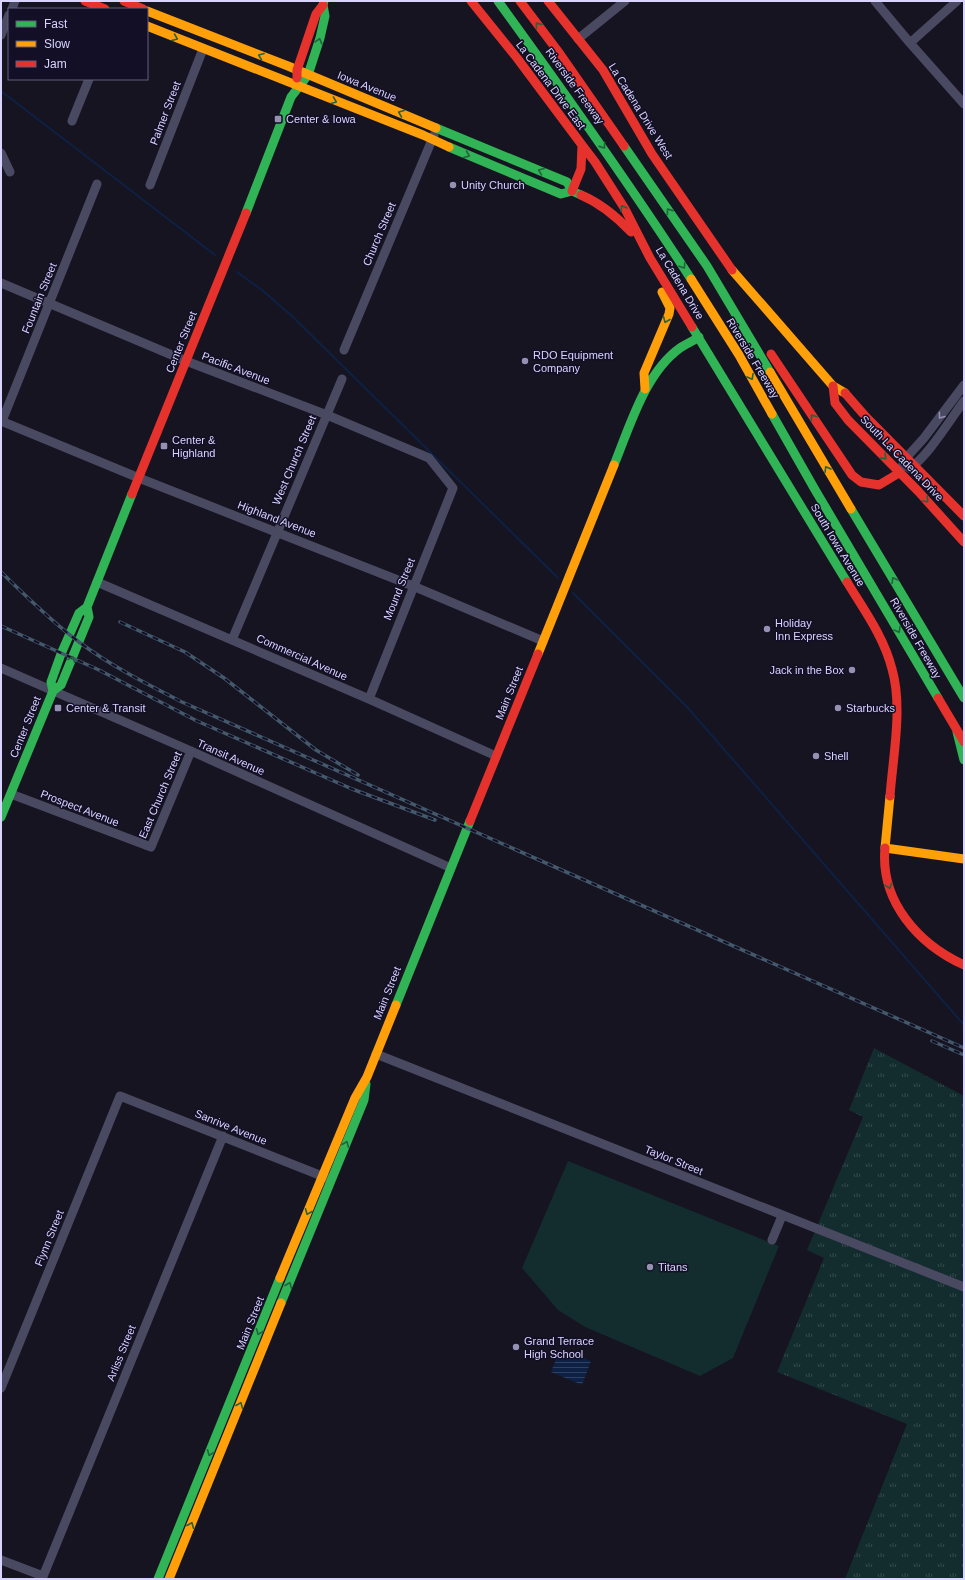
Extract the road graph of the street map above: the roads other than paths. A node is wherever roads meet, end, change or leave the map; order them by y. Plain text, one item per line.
1 (85, 1) edge
2 (124, 1) edge
3 (472, 1) edge
4 (498, 1) edge
5 (520, 1) edge
6 (548, 1) edge
7 (625, 1) edge
8 (875, 1) edge
9 (957, 1) edge
10 (323, 3) edge
11 (102, 8) edge
12 (141, 8) edge
13 (148, 10) edge
14 (8, 18) edge
15 (148, 26) edge
16 (1, 35) edge
17 (578, 39) junction
18 (910, 43) junction
19 (203, 49) junction
20 (297, 70) junction
21 (308, 75) junction
22 (89, 80) edge
23 (298, 87) junction
24 (964, 104) edge
25 (72, 121) dead end
26 (437, 128) junction
27 (432, 139) junction
28 (582, 145) junction
29 (1, 153) edge
30 (10, 172) dead end
31 (97, 184) dead end
32 (150, 185) dead end
33 (572, 191) junction
34 (709, 238) joint
35 (641, 242) junction
36 (650, 258) junction
37 (707, 266) junction
38 (1, 283) edge
39 (50, 303) junction
40 (699, 336) junction
41 (344, 350) dead end
42 (186, 361) junction
43 (342, 379) dead end
44 (964, 385) edge
45 (834, 386) junction
46 (645, 389) junction
47 (964, 401) edge
48 (326, 415) junction
49 (2, 421) edge
50 (906, 458) junction
51 (914, 466) junction
52 (899, 472) junction
53 (139, 478) junction
54 (453, 488) joint
55 (964, 516) edge
56 (277, 532) junction
57 (964, 542) edge
58 (97, 582) junction
59 (414, 586) junction
60 (232, 640) junction
61 (543, 641) junction
62 (1, 668) edge
63 (53, 691) junction
64 (964, 698) edge
65 (369, 699) junction
66 (957, 730) junction
67 (964, 742) edge
68 (191, 751) junction
69 (496, 756) junction
70 (964, 760) edge
71 (1, 790) edge
72 (11, 794) junction
73 (1, 817) edge
74 (151, 847) joint
75 (885, 848) junction
76 (964, 859) edge
77 (451, 868) junction
78 (950, 947) dead end
79 (964, 965) edge
80 (376, 1054) junction
81 (367, 1077) junction
82 (120, 1096) joint
83 (223, 1136) junction
84 (322, 1176) junction
85 (332, 1180) junction
86 (782, 1216) junction
87 (772, 1240) dead end
88 (964, 1286) edge
89 (1, 1388) edge
90 (1, 1560) edge
91 (42, 1578) edge
92 (158, 1579) edge
93 (169, 1579) edge

1 - 11 main road
2 - 12 main road
3 - 28 main road, La Cadena Drive East
4 -> 66 main road, Riverside Freeway
37 -> 5 main road, Riverside Freeway
6 - 17 main road, La Cadena Drive West
7 - 17 street
8 - 18 street
9 - 18 street
10 - 20 main road, Center Street
21 -> 10 main road, Center Street
20 -> 13 main road, Iowa Avenue
14 - 16 street
15 -> 19 main road, Iowa Avenue
17 - 34 main road, La Cadena Drive West
18 - 24 street
19 - 23 main road, Iowa Avenue
19 - 32 street, Palmer Street
20 - 21 main road, Iowa Avenue
20 - 23 main road, Center Street
21 - 23 main road, Center Street
26 -> 21 main road, Iowa Avenue
22 - 25 street
23 -> 27 main road, Iowa Avenue
23 - 42 main road, Center Street
26 - 27 street, Church Street
33 -> 26 main road, Iowa Avenue
27 -> 33 main road, Iowa Avenue
27 - 41 street, Church Street
28 - 33 main road, La Cadena Drive East
35 -> 28 main road
29 - 30 street
31 - 39 street, Fountain Street
33 - 35 main road, Iowa Avenue
34 - 45 main road, South La Cadena Drive
35 - 36 main road, La Cadena Drive
36 - 40 main road, La Cadena Drive
36 -> 46 main road
52 -> 37 main road
64 -> 37 main road, Riverside Freeway
38 - 39 street, Pacific Avenue
39 - 42 street, Pacific Avenue
39 - 49 street, Fountain Street
40 - 46 main road, Main Street
40 - 75 main road, South Iowa Avenue
42 - 48 street, Pacific Avenue
42 - 53 main road, Center Street
43 - 48 street, West Church Street
44 -> 50 street
45 - 50 main road, South La Cadena Drive
45 -> 52 main road, South La Cadena Drive
46 - 61 main road, Main Street
47 - 51 street
48 - 54 street, Pacific Avenue
48 - 56 street, West Church Street
49 - 53 street, Highland Avenue
50 - 51 main road, South La Cadena Drive
50 - 52 street
51 - 52 street
51 - 55 main road, South La Cadena Drive
52 -> 57 main road, South La Cadena Drive
53 - 56 street, Highland Avenue
53 - 58 main road, Center Street
54 - 59 street, Mound Street
56 - 59 street, Highland Avenue
56 - 60 street, West Church Street
58 - 60 street, Commercial Avenue
58 - 63 main road, Center Street
59 - 61 street, Highland Avenue
59 - 65 street, Mound Street
60 - 65 street, Commercial Avenue
61 - 69 main road, Main Street
62 - 63 street, Transit Avenue
63 - 68 street, Transit Avenue
63 - 72 main road, Center Street
65 - 69 street, Commercial Avenue
66 - 67 main road, Riverside Freeway
66 - 70 main road
68 - 74 street, East Church Street
68 - 77 street, Transit Avenue
69 - 77 main road, Main Street
71 - 72 main road, Prospect Avenue
72 - 73 main road, Center Street
72 - 74 street, Prospect Avenue
75 - 76 main road
75 - 78 main road
75 -> 79 main road
77 - 80 main road, Main Street
80 - 81 main road, Main Street
80 - 86 street, Taylor Street
81 - 84 main road, Main Street
85 -> 81 main road, Main Street
82 - 83 street, Sanrive Avenue
82 - 89 street, Flynn Street
83 - 84 street, Sanrive Avenue
83 - 91 street, Arliss Street
84 - 85 street, Sanrive Avenue
84 -> 92 main road, Main Street
93 -> 85 main road, Main Street
86 - 87 street
86 - 88 street, Taylor Street
90 - 91 street

